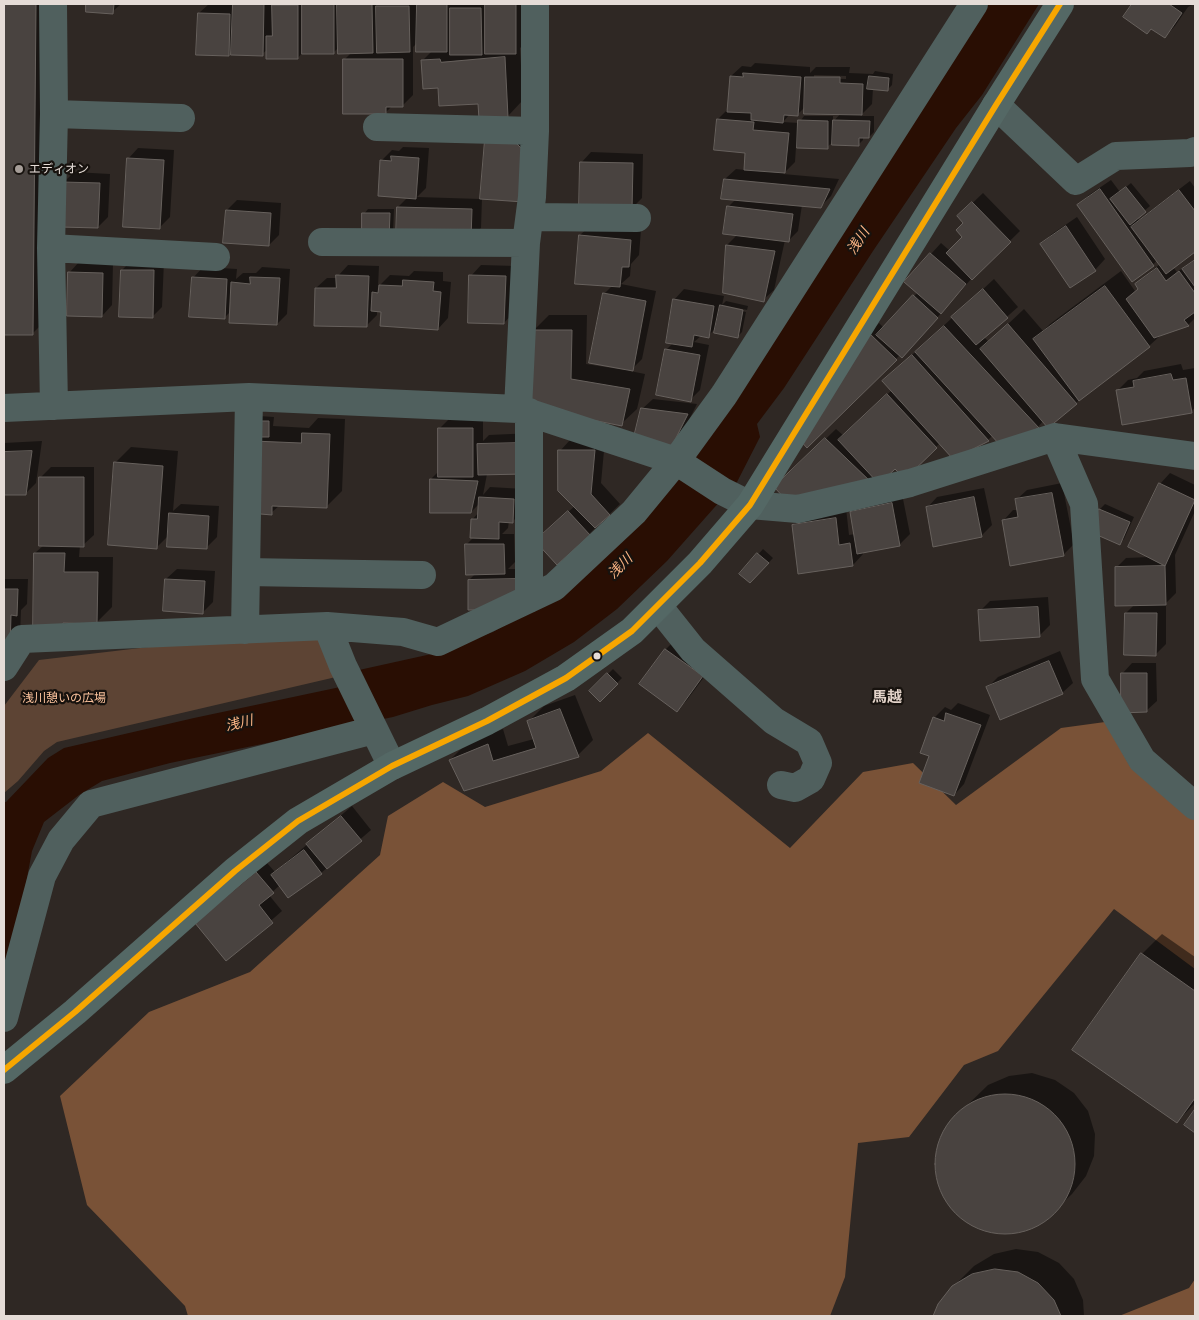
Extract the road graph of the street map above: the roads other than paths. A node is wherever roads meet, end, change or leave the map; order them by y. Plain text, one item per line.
1 (53, 4) edge
2 (535, 4) edge
3 (974, 4) edge
4 (1060, 4) edge
5 (996, 105) junction
6 (54, 114) junction
7 (181, 118) dead end
8 (377, 127) dead end
9 (535, 132) junction
10 (1195, 150) edge
11 (637, 218) dead end
12 (528, 230) junction
13 (322, 242) dead end
14 (50, 248) junction
15 (216, 258) dead end
16 (248, 397) junction
17 (54, 406) junction
18 (4, 408) edge
19 (523, 410) junction
20 (1055, 437) junction
21 (1195, 456) edge
22 (676, 461) junction
23 (750, 506) junction
24 (246, 572) junction
25 (422, 575) dead end
26 (529, 599) junction
27 (658, 606) junction
28 (327, 626) junction
29 (246, 630) junction
30 (4, 667) edge
31 (374, 730) junction
32 (392, 766) junction
33 (781, 785) dead end
34 (1195, 806) edge
35 (4, 1018) edge
36 (4, 1070) edge

1 - 6 street
2 - 9 street
3 - 22 street
4 - 5 main road
5 - 10 street
5 - 23 main road
6 - 7 street
6 - 14 street
8 - 9 street
9 - 12 street
11 - 12 street
12 - 13 street
12 - 19 street
14 - 15 street
14 - 17 street
16 - 17 street
16 - 19 street
16 - 24 street
17 - 18 street
19 - 22 street
19 - 26 street
20 - 21 street
20 - 23 street
20 - 34 street
22 - 23 street
22 - 26 street
23 - 27 main road
24 - 25 street
24 - 29 street
26 - 28 street
27 - 32 main road
27 - 33 street
28 - 29 street
28 - 31 street
29 - 30 street
31 - 32 street
31 - 35 street
32 - 36 main road

